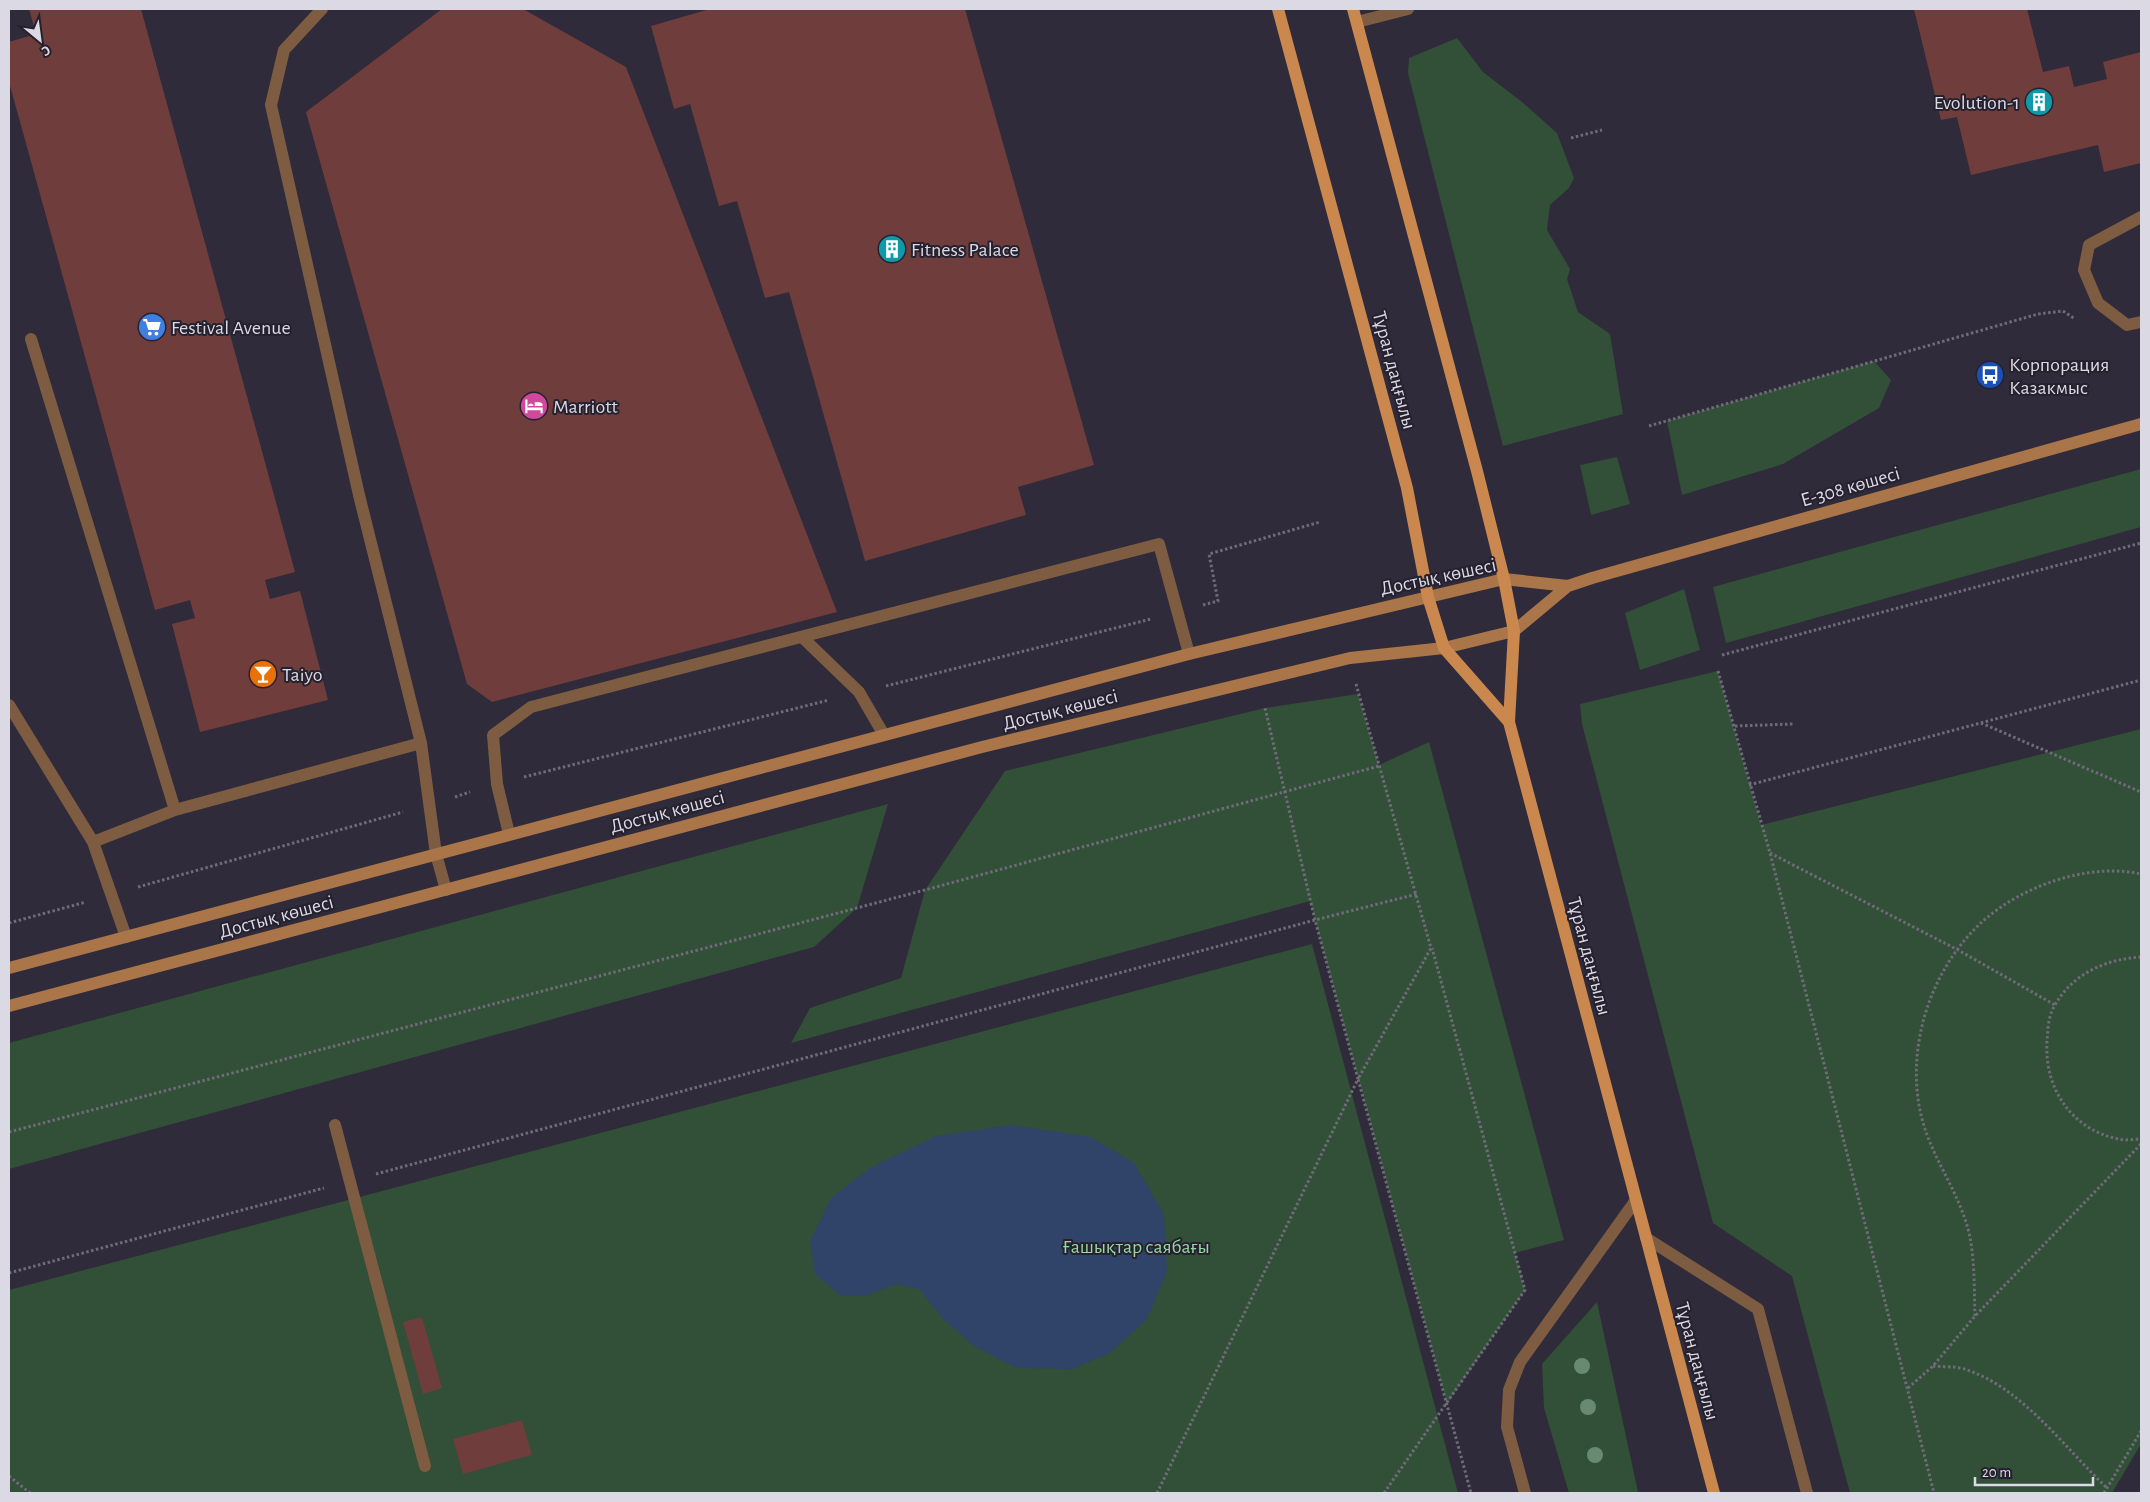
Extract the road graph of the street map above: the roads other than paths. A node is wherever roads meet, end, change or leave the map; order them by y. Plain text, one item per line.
1 (322, 9) edge
2 (1278, 9) edge
3 (1354, 9) edge
4 (1408, 9) edge
5 (1357, 22) junction
6 (2141, 217) edge
7 (2141, 322) edge
8 (32, 339) dead end
9 (2141, 424) edge
10 (1504, 579) junction
11 (1568, 586) junction
12 (1428, 597) junction
13 (1514, 631) junction
14 (802, 637) junction
15 (1444, 648) junction
16 (1189, 654) junction
17 (9, 705) edge
18 (1509, 722) junction
19 (884, 735) junction
20 (422, 743) junction
21 (175, 810) junction
22 (509, 834) junction
23 (94, 842) junction
24 (436, 854) junction
25 (446, 890) junction
26 (126, 936) junction
27 (9, 968) edge
28 (9, 1006) edge
29 (335, 1125) dead end
30 (1636, 1200) junction
31 (1646, 1238) junction
32 (425, 1466) dead end
33 (1525, 1493) edge
34 (1714, 1493) edge
35 (1807, 1493) edge

1 - 20 lane
2 - 12 main road, Тұран даңғылы
3 - 5 main road, Тұран даңғылы
4 - 5 lane
5 - 10 main road, Тұран даңғылы
6 - 7 lane
8 - 21 lane
9 - 11 street, Е-308 көшесі
10 - 11 street, Достық көшесі
10 - 12 street, Достық көшесі
10 - 13 main road, Тұран даңғылы
11 - 13 street, Достық көшесі
12 - 15 main road, Тұран даңғылы
12 - 16 street, Достық көшесі
13 - 15 street, Достық көшесі
13 - 18 main road, Тұран даңғылы
14 - 16 lane
14 - 19 lane
14 - 22 lane
15 - 18 main road, Тұран даңғылы
15 - 25 street, Достық көшесі
16 - 19 street, Достық көшесі
17 - 23 lane
18 - 30 main road, Тұран даңғылы
19 - 22 street, Достық көшесі
20 - 21 lane
20 - 24 lane
21 - 23 lane
22 - 24 street, Достық көшесі
23 - 26 lane
24 - 25 lane
24 - 26 street, Достық көшесі
25 - 28 street, Достық көшесі
26 - 27 street, Достық көшесі
29 - 32 lane
30 - 31 main road, Тұран даңғылы
30 - 33 lane
31 - 34 main road, Тұран даңғылы
31 - 35 lane

